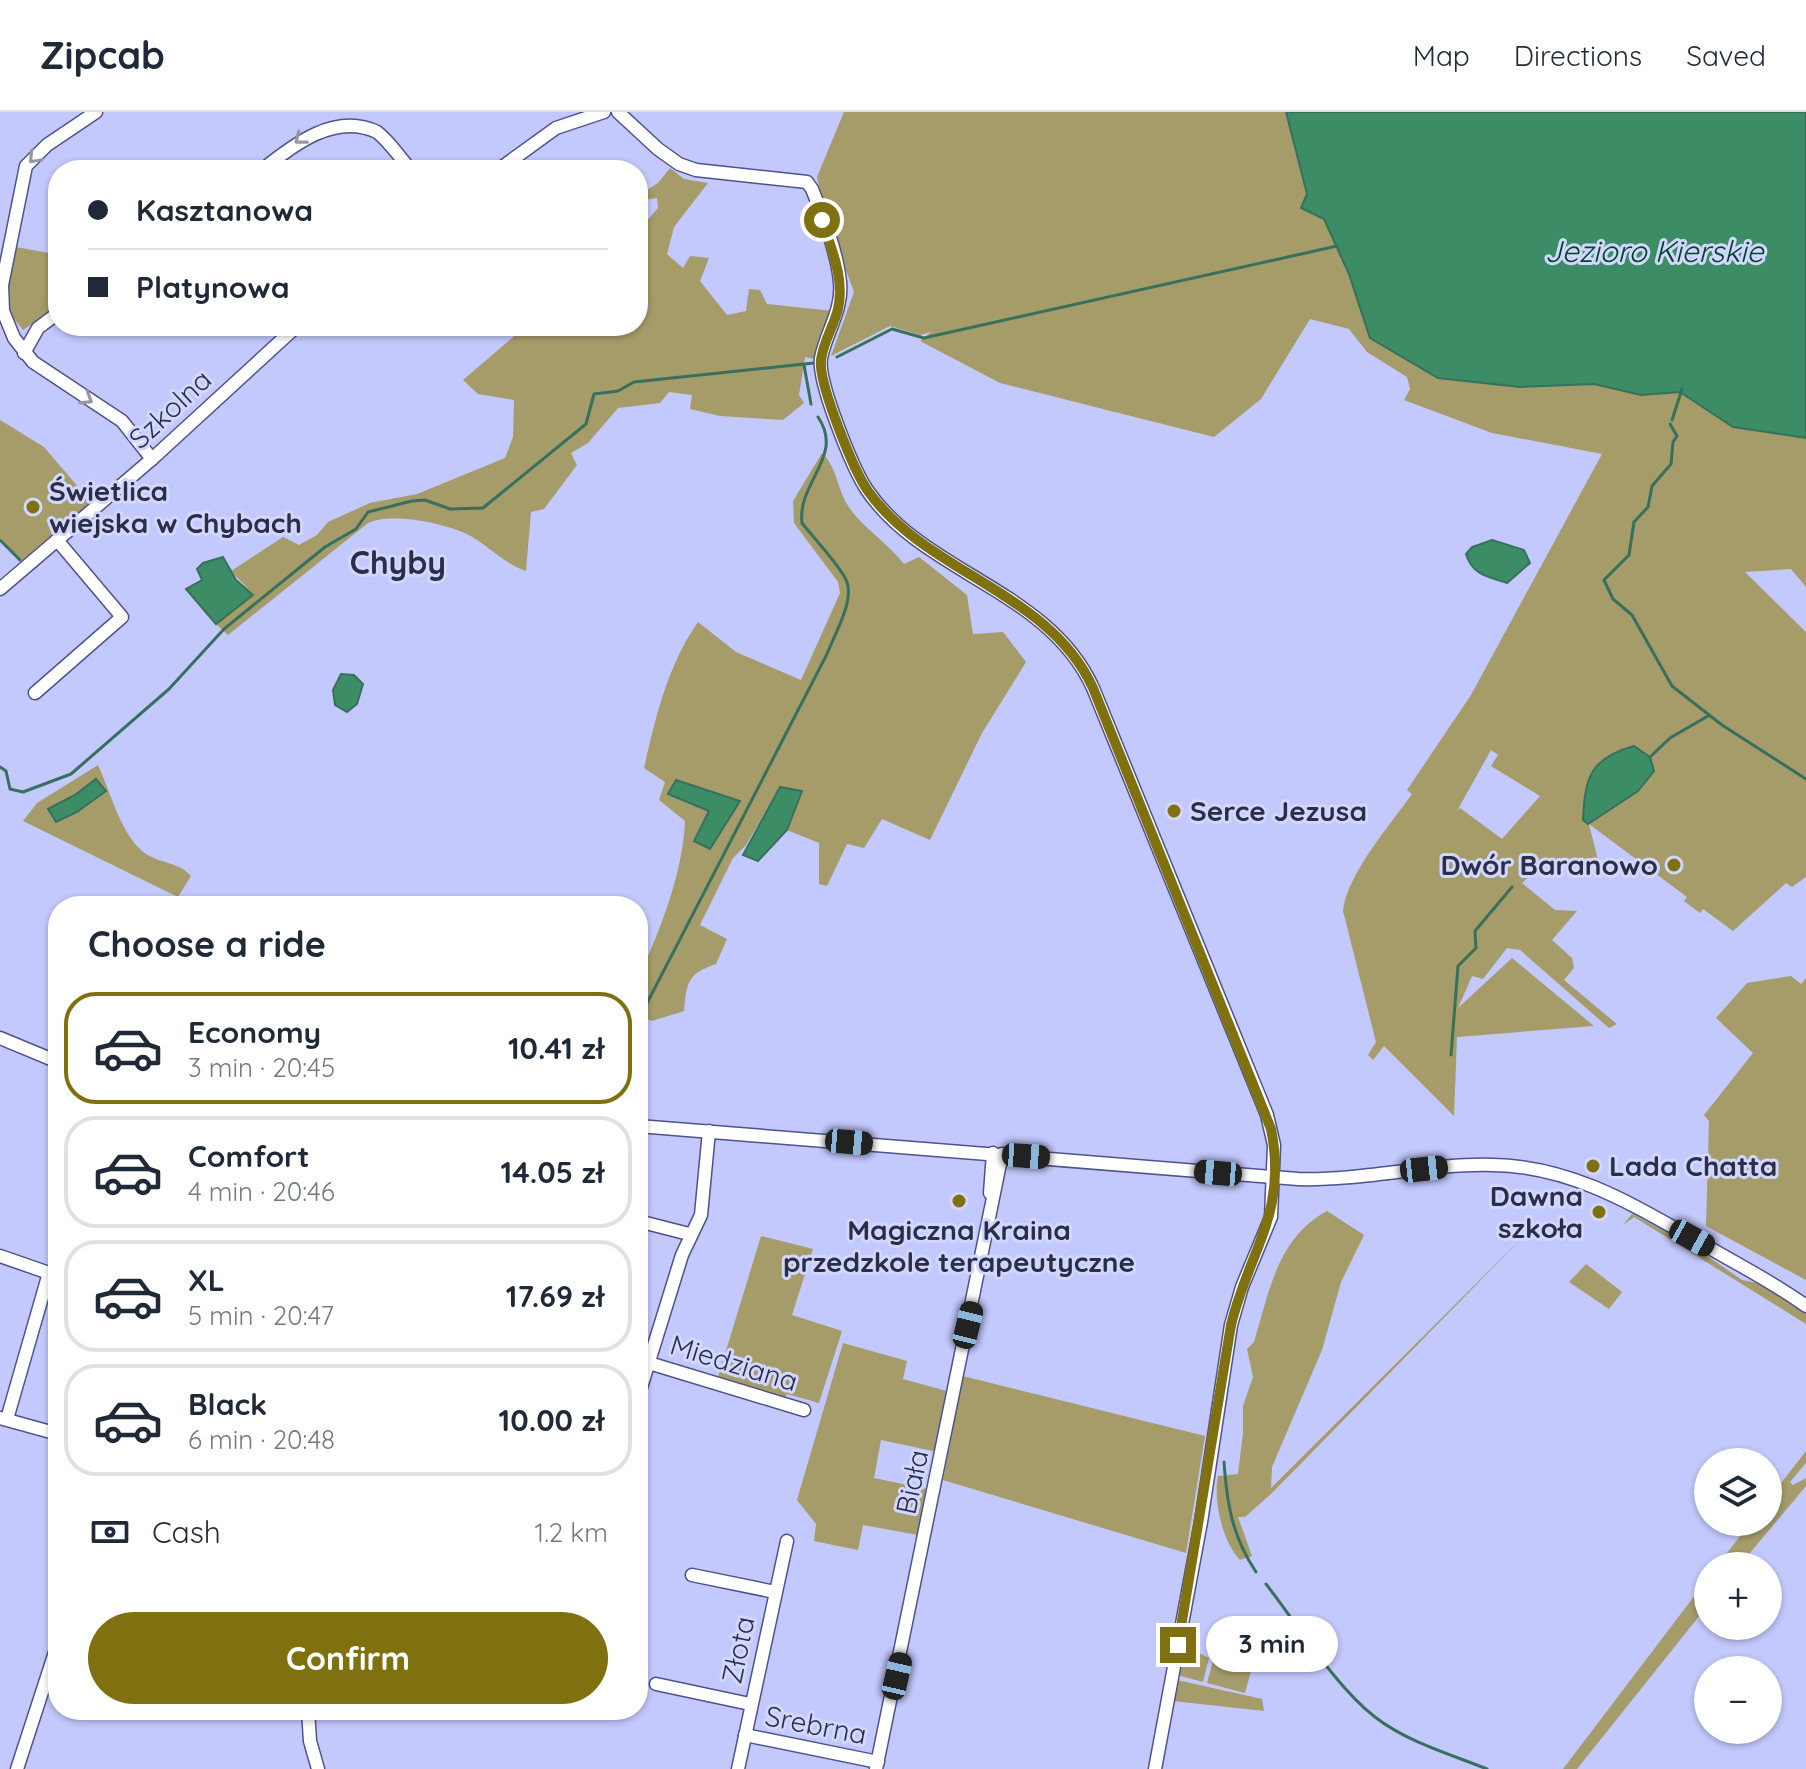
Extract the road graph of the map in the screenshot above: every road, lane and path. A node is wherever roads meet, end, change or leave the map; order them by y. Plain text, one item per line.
1 (96, 112) edge
2 (604, 112) edge
3 (618, 112) edge
4 (345, 118) edge
5 (274, 160) edge
6 (402, 160) edge
7 (512, 160) edge
8 (48, 320) edge
9 (286, 336) edge
10 (24, 353) junction
11 (152, 459) junction
12 (57, 540) junction
13 (0, 589) edge
14 (35, 693) dead end
15 (0, 1038) edge
16 (48, 1058) edge
17 (648, 1127) edge
18 (709, 1131) junction
19 (997, 1154) junction
20 (1274, 1177) junction
21 (648, 1224) edge
22 (689, 1234) junction
23 (0, 1256) edge
24 (48, 1270) edge
25 (48, 1287) edge
26 (1806, 1306) edge
27 (649, 1363) junction
28 (648, 1366) edge
29 (804, 1410) dead end
30 (4, 1419) edge
31 (48, 1431) edge
32 (787, 1541) dead end
33 (692, 1575) dead end
34 (775, 1592) junction
35 (48, 1674) edge
36 (656, 1684) dead end
37 (750, 1704) junction
38 (309, 1720) edge
39 (745, 1735) junction
40 (877, 1765) edge
41 (17, 1769) edge
42 (318, 1769) edge
43 (738, 1769) edge
44 (1155, 1769) edge

1 -> 10 street
2 - 7 street
3 - 20 street
4 -> 5 street
4 - 6 street
8 - 10 street
9 - 11 street, Szkolna
10 -> 11 street
11 - 12 street, Szkolna
12 - 13 street, Szkolna
12 - 14 street
15 - 16 street
17 - 18 street
18 - 19 street
18 - 22 street
19 - 20 street
19 - 40 street, Biała
20 - 26 street
20 - 44 street
21 - 22 street
22 - 27 street
23 - 24 street
25 - 30 street
27 - 28 street
27 - 29 street, Miedziana
30 - 31 street
32 - 34 street, Złota
33 - 34 street
34 - 37 street, Złota
35 - 41 street
36 - 37 street
37 - 39 street, Złota
38 - 42 street
39 - 40 street, Srebrna
39 - 43 street, Złota

